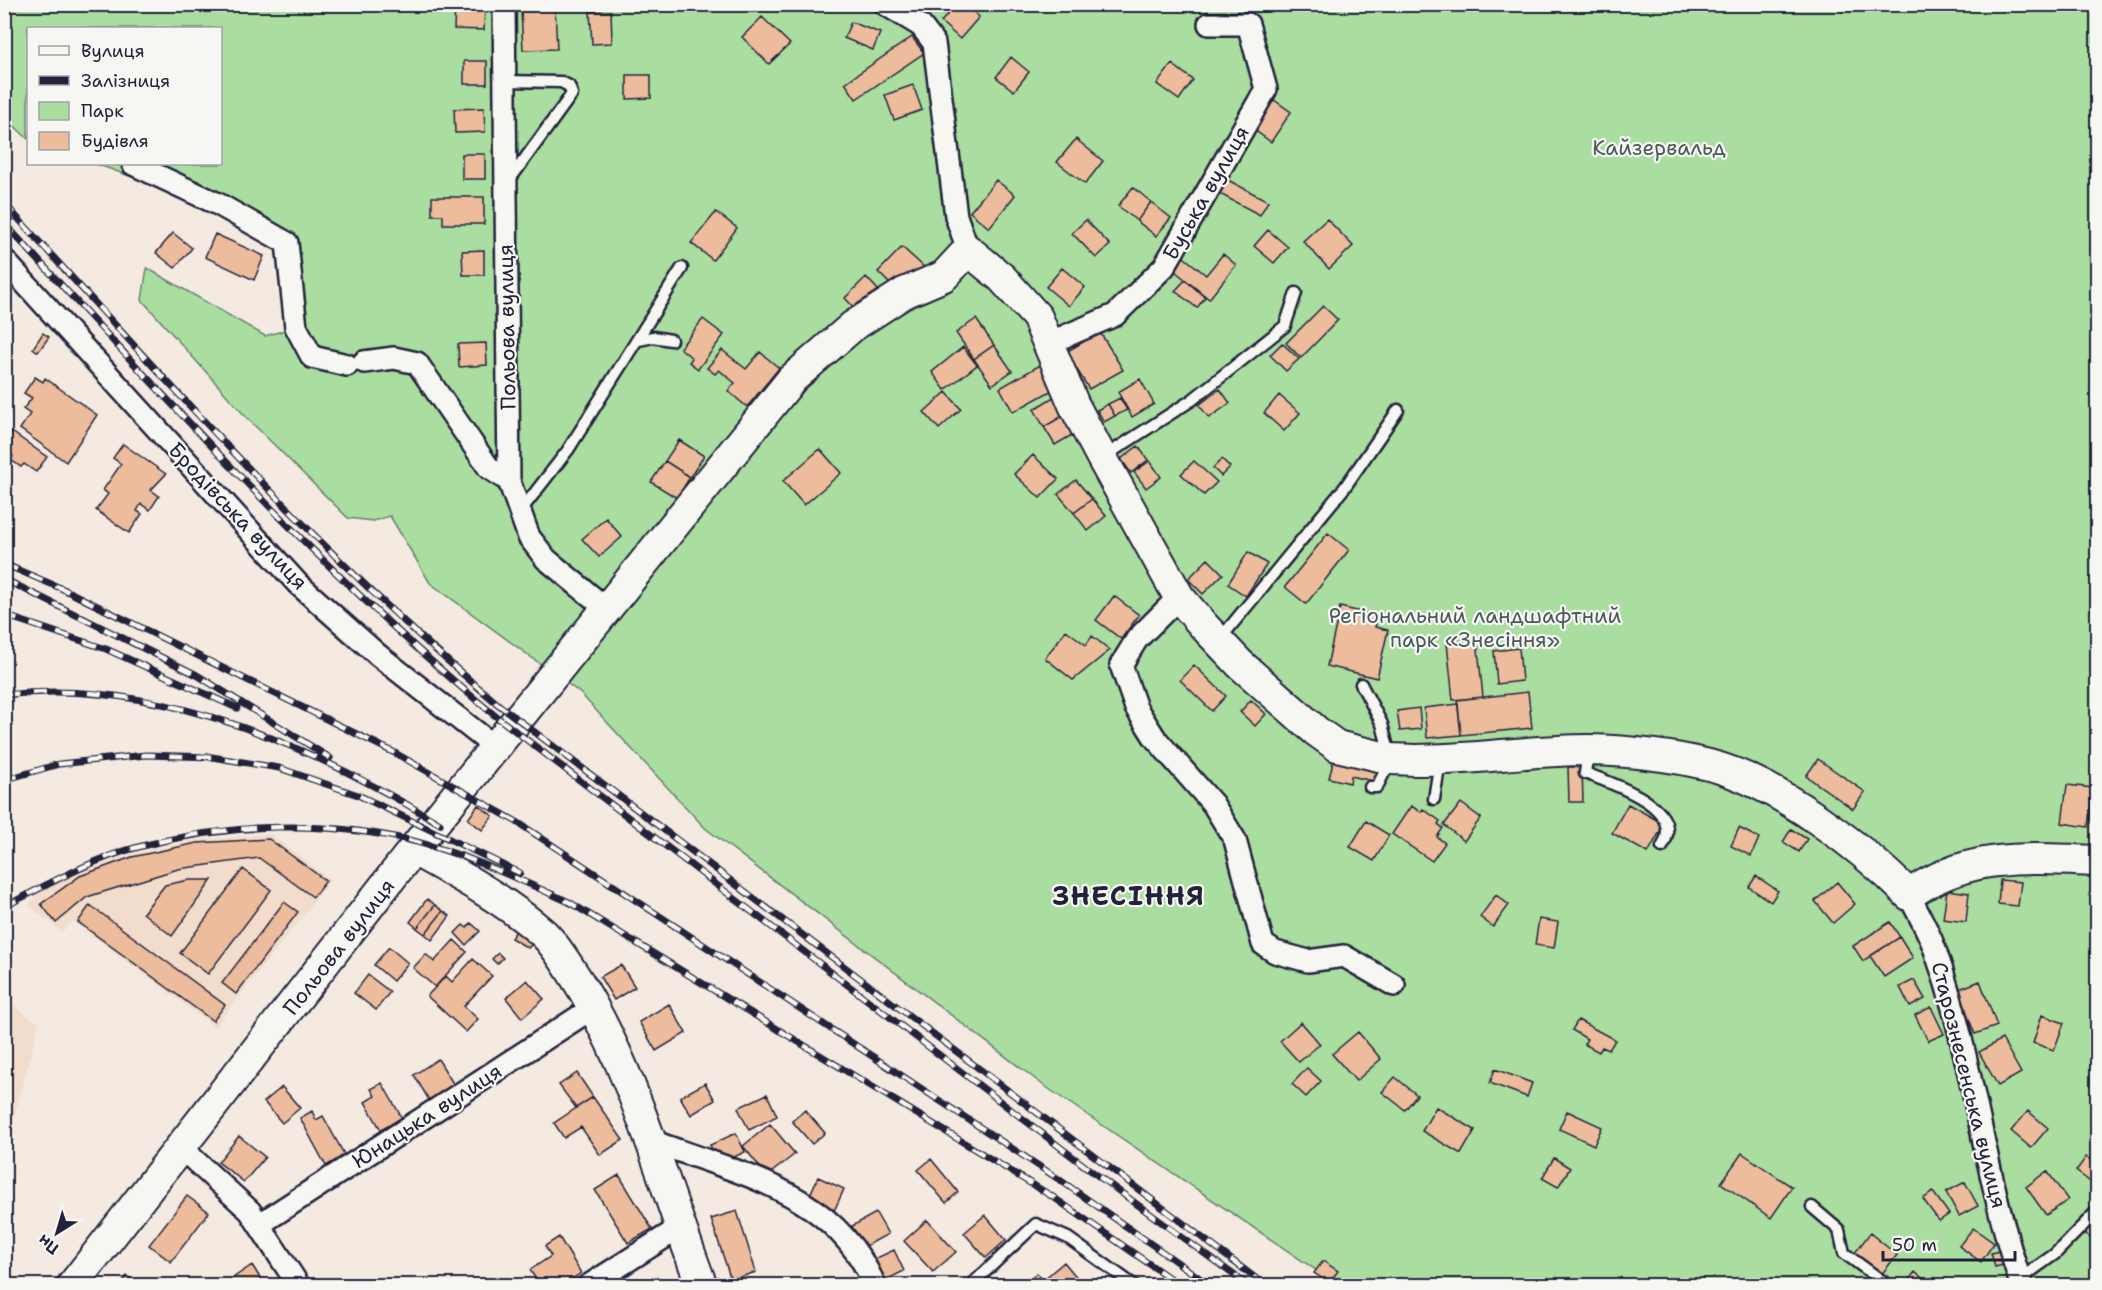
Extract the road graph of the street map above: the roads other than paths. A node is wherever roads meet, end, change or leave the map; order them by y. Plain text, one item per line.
1 (504, 4) edge
2 (885, 4) edge
3 (1209, 24) dead end
4 (505, 81) junction
5 (135, 165) edge
6 (506, 184) junction
7 (968, 250) junction
8 (4, 260) edge
9 (682, 268) dead end
10 (944, 276) junction
11 (1002, 278) junction
12 (1296, 293) dead end
13 (639, 340) junction
14 (671, 340) dead end
15 (1049, 344) junction
16 (1398, 410) dead end
17 (1102, 458) junction
18 (509, 481) junction
19 (519, 513) junction
20 (1179, 597) junction
21 (608, 610) junction
22 (1218, 641) junction
23 (1361, 684) dead end
24 (495, 747) junction
25 (1588, 750) junction
26 (1391, 759) junction
27 (1440, 760) junction
28 (1370, 787) dead end
29 (1434, 798) dead end
30 (1662, 847) dead end
31 (414, 850) junction
32 (2097, 861) edge
33 (1909, 895) junction
34 (1394, 985) dead end
35 (594, 1007) junction
36 (652, 1141) junction
37 (180, 1147) junction
38 (1812, 1207) dead end
39 (2097, 1209) edge
40 (260, 1224) junction
41 (679, 1228) junction
42 (2021, 1282) edge
43 (72, 1286) edge
44 (298, 1286) edge
45 (588, 1286) edge
46 (702, 1286) edge
47 (875, 1286) edge
48 (970, 1286) edge
49 (1135, 1286) edge
50 (1889, 1286) edge

1 - 4 street, Польова вулиця
2 - 7 street
3 - 15 street, Буська вулиця
4 - 6 street, Польова вулиця
4 - 6 lane
5 - 18 street
6 - 18 street, Польова вулиця
7 - 10 street, Польова вулиця
7 - 11 street, Старознесенська вулиця
8 - 24 street, Бродівська вулиця
9 - 13 lane
10 - 11 street
10 - 21 street, Польова вулиця
11 - 15 street, Старознесенська вулиця
12 - 17 lane
13 - 14 lane
13 - 19 lane
15 - 17 street, Старознесенська вулиця
16 - 22 lane
17 - 20 street, Старознесенська вулиця
18 - 19 street, Польова вулиця
19 - 21 street, Польова вулиця
20 - 22 street, Старознесенська вулиця
20 - 34 street
21 - 24 street, Польова вулиця
22 - 26 street, Старознесенська вулиця
23 - 26 lane
24 - 31 street, Польова вулиця
25 - 27 street, Старознесенська вулиця
25 - 30 lane
25 - 33 street, Старознесенська вулиця
26 - 27 street, Старознесенська вулиця
26 - 28 lane
27 - 29 lane
31 - 35 street
31 - 37 street, Польова вулиця
32 - 33 street
33 - 42 street, Старознесенська вулиця
35 - 36 street
35 - 40 street, Юнацька вулиця
36 - 41 street
36 - 47 street
37 - 40 street
37 - 43 street, Польова вулиця
38 - 50 lane
39 - 42 lane
40 - 44 street
41 - 45 street
41 - 46 street
48 - 49 lane

